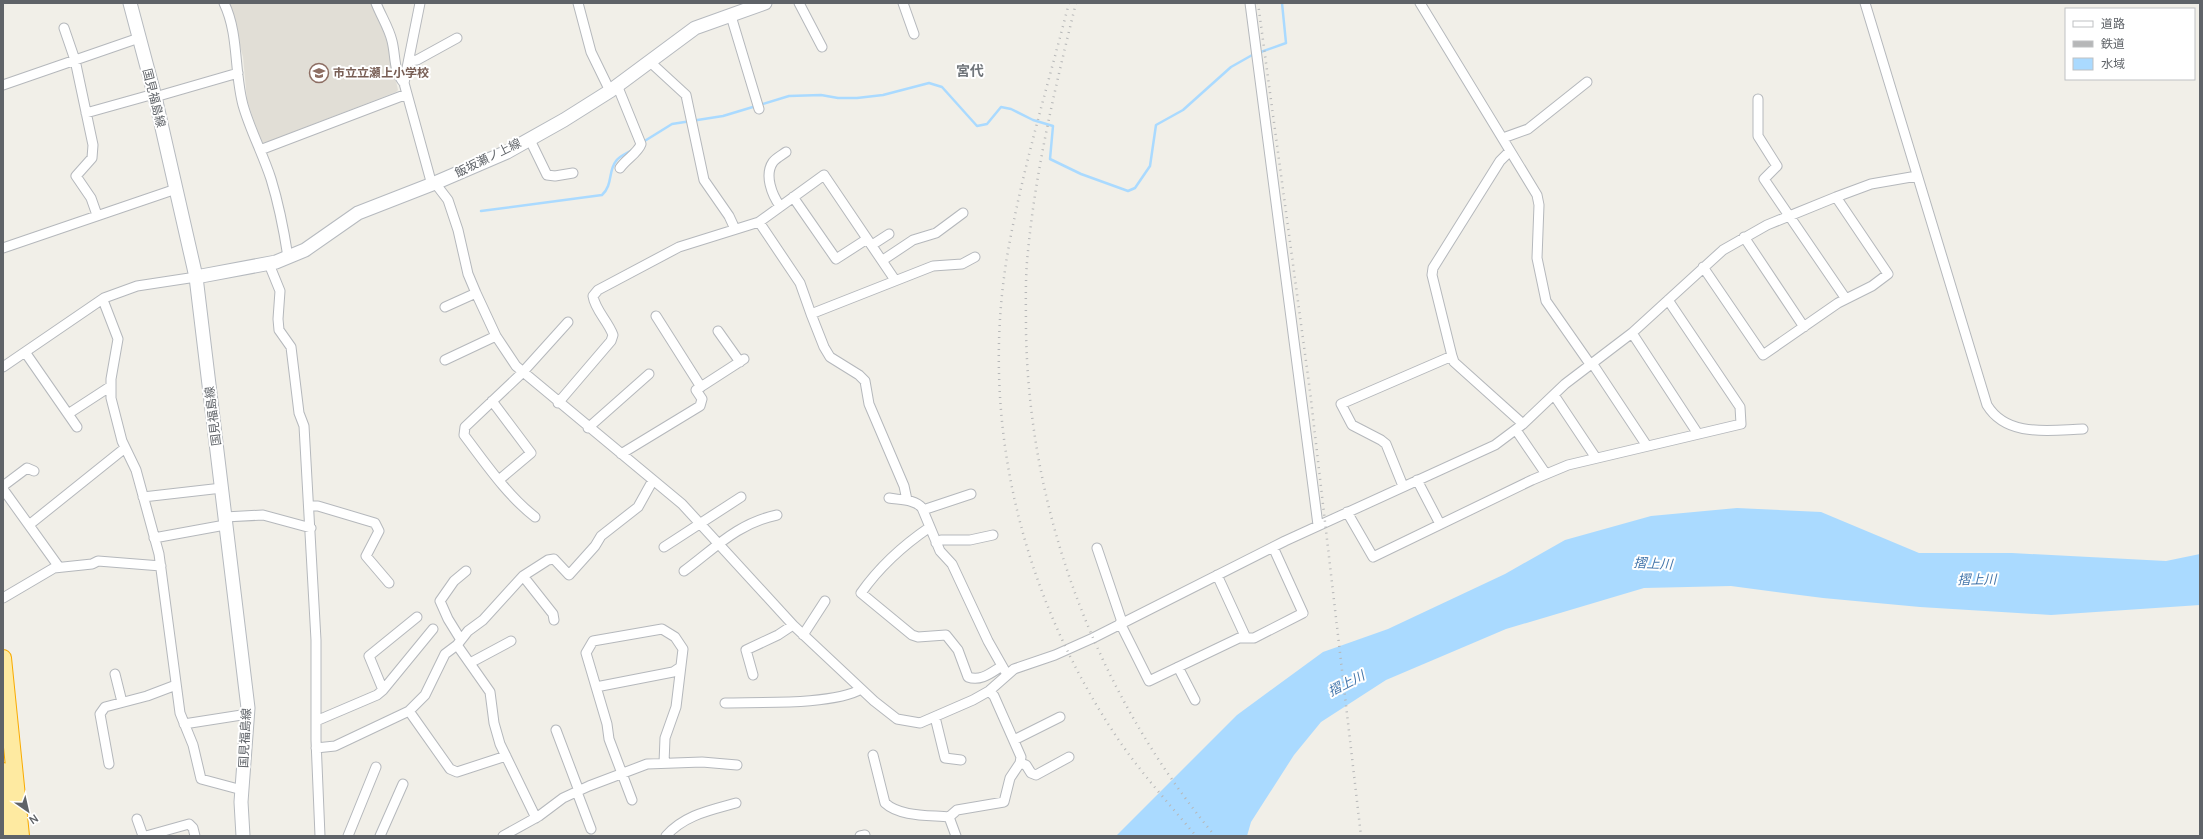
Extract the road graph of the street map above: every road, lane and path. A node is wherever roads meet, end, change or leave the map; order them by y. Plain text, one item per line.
1 (130, 3) edge
2 (224, 3) edge
3 (376, 3) edge
4 (420, 3) edge
5 (578, 3) edge
6 (765, 3) edge
7 (799, 3) edge
8 (903, 3) edge
9 (1250, 3) edge
10 (1420, 3) edge
11 (1865, 3) edge
12 (731, 16) junction
13 (64, 28) dead end
14 (914, 34) dead end
15 (139, 38) junction
16 (457, 38) dead end
17 (822, 47) dead end
18 (75, 60) junction
19 (409, 61) junction
20 (649, 61) junction
21 (238, 73) junction
22 (1587, 82) dead end
23 (404, 83) junction
24 (3, 85) edge
25 (613, 88) junction
26 (407, 94) junction
27 (154, 95) junction
28 (1758, 98) dead end
29 (759, 109) dead end
30 (86, 113) junction
31 (529, 138) junction
32 (1503, 138) junction
33 (260, 150) junction
34 (1510, 151) junction
35 (786, 152) dead end
36 (620, 168) dead end
37 (573, 173) dead end
38 (1917, 176) junction
39 (433, 184) junction
40 (176, 189) junction
41 (793, 197) junction
42 (1836, 197) junction
43 (780, 206) junction
44 (963, 213) dead end
45 (97, 215) junction
46 (1789, 216) junction
47 (759, 222) junction
48 (735, 229) junction
49 (889, 234) dead end
50 (1744, 238) junction
51 (870, 242) junction
52 (3, 248) edge
53 (288, 257) junction
54 (974, 257) dead end
55 (883, 260) junction
56 (269, 264) junction
57 (1703, 267) junction
58 (196, 277) junction
59 (895, 280) junction
60 (476, 293) junction
61 (1846, 299) junction
62 (103, 300) junction
63 (1668, 300) junction
64 (445, 306) dead end
65 (811, 314) junction
66 (656, 316) dead end
67 (568, 322) dead end
68 (1804, 327) junction
69 (718, 331) dead end
70 (1632, 333) junction
71 (496, 336) junction
72 (25, 352) junction
73 (1452, 356) junction
74 (445, 360) dead end
75 (1591, 364) junction
76 (3, 367) edge
77 (522, 373) junction
78 (649, 374) dead end
79 (111, 386) junction
80 (701, 387) junction
81 (1554, 395) junction
82 (492, 401) junction
83 (558, 403) junction
84 (68, 414) junction
85 (77, 427) dead end
86 (1520, 427) junction
87 (588, 428) junction
88 (2083, 429) dead end
89 (1698, 434) junction
90 (1647, 446) junction
91 (125, 448) junction
92 (621, 454) junction
93 (1596, 458) junction
94 (34, 471) dead end
95 (1546, 474) junction
96 (499, 480) junction
97 (653, 480) junction
98 (1417, 480) junction
99 (1403, 486) junction
100 (3, 487) edge
101 (222, 488) junction
102 (971, 494) dead end
103 (143, 497) junction
104 (741, 497) dead end
105 (889, 498) dead end
106 (907, 500) junction
107 (309, 506) junction
108 (923, 510) junction
109 (1347, 512) junction
110 (777, 515) dead end
111 (535, 517) dead end
112 (225, 521) junction
113 (700, 523) junction
114 (1440, 524) junction
115 (1318, 525) junction
116 (29, 526) junction
117 (930, 526) junction
118 (311, 528) junction
119 (993, 535) dead end
120 (154, 538) junction
121 (718, 543) junction
122 (936, 543) junction
123 (664, 547) dead end
124 (1273, 547) junction
125 (1097, 548) dead end
126 (161, 566) junction
127 (59, 567) junction
128 (684, 570) dead end
129 (466, 571) dead end
130 (1217, 575) junction
131 (524, 576) junction
132 (389, 583) dead end
133 (3, 598) edge
134 (825, 601) dead end
135 (417, 617) dead end
136 (554, 620) dead end
137 (1121, 623) junction
138 (793, 625) junction
139 (433, 629) dead end
140 (803, 635) junction
141 (1246, 638) junction
142 (511, 640) dead end
143 (459, 642) junction
144 (3, 658) edge
145 (470, 663) junction
146 (1178, 667) junction
147 (679, 668) junction
148 (1005, 670) junction
149 (115, 674) dead end
150 (753, 675) dead end
151 (176, 685) junction
152 (596, 687) junction
153 (862, 689) junction
154 (383, 690) junction
155 (989, 691) junction
156 (1195, 700) dead end
157 (122, 702) junction
158 (725, 703) dead end
159 (410, 711) junction
160 (248, 714) junction
161 (1060, 717) dead end
162 (935, 718) junction
163 (316, 721) junction
164 (184, 724) junction
165 (556, 730) dead end
166 (1014, 740) junction
167 (316, 748) junction
168 (873, 755) dead end
169 (506, 756) junction
170 (1069, 757) dead end
171 (961, 760) dead end
172 (664, 763) junction
173 (1020, 763) junction
174 (109, 764) dead end
175 (738, 765) dead end
176 (376, 767) dead end
177 (3, 771) edge
178 (622, 774) junction
179 (403, 784) dead end
180 (242, 790) junction
181 (578, 791) junction
182 (632, 800) dead end
183 (736, 803) dead end
184 (949, 817) junction
185 (536, 818) junction
186 (137, 819) dead end
187 (591, 829) dead end
188 (10, 836) edge
189 (21, 836) edge
190 (143, 836) edge
191 (146, 836) edge
192 (194, 836) edge
193 (243, 836) edge
194 (320, 836) edge
195 (348, 836) edge
196 (380, 836) edge
197 (503, 836) edge
198 (666, 836) edge
199 (956, 836) edge

1 - 15 main road, 国見福島線
2 - 21 street
3 - 23 street
4 - 19 street
5 - 25 street
6 - 12 main road, 飯坂瀬ノ上線
7 - 17 street
8 - 14 street
9 - 115 street
10 - 32 street
11 - 38 street
12 - 20 main road, 飯坂瀬ノ上線
12 - 29 street
13 - 18 street
15 - 18 street
15 - 27 main road, 国見福島線
16 - 19 street
18 - 24 street
18 - 30 street
19 - 23 street
20 - 25 main road, 飯坂瀬ノ上線
20 - 48 street
21 - 27 street
21 - 33 street
22 - 32 street
23 - 26 street
25 - 31 main road, 飯坂瀬ノ上線
25 - 36 street
26 - 33 street
26 - 39 street
27 - 30 street
27 - 40 main road, 国見福島線
28 - 46 street
30 - 45 street
31 - 37 street
31 - 39 main road, 飯坂瀬ノ上線
32 - 34 street
33 - 53 street
34 - 73 street
34 - 75 street
35 - 43 street
38 - 42 street
38 - 88 street
39 - 53 main road, 飯坂瀬ノ上線
39 - 60 street
40 - 45 street
40 - 58 main road, 国見福島線
41 - 43 street
41 - 51 street
41 - 51 street
42 - 46 street
42 - 61 street
43 - 47 street
44 - 55 street
45 - 52 street
46 - 50 street
46 - 61 street
47 - 48 street
47 - 65 street
48 - 83 street
49 - 51 street
50 - 57 street
50 - 68 street
51 - 55 street
53 - 56 main road, 飯坂瀬ノ上線
54 - 59 street
55 - 59 street
56 - 58 main road, 飯坂瀬ノ上線
56 - 107 street
57 - 63 street
57 - 68 street
58 - 62 street
58 - 101 main road, 国見福島線
59 - 65 street
60 - 64 street
60 - 71 street
61 - 68 street
62 - 72 street
62 - 79 street
63 - 70 street
63 - 89 street
65 - 106 street
66 - 80 street
67 - 77 street
69 - 80 street
70 - 75 street
70 - 89 street
71 - 74 street
71 - 77 street
72 - 76 street
72 - 84 street
73 - 86 street
73 - 99 street
75 - 81 street
75 - 90 street
77 - 82 street
77 - 83 street
78 - 87 street
79 - 84 street
79 - 91 street
80 - 92 street
81 - 86 street
81 - 93 street
82 - 96 street
82 - 96 street
83 - 87 street
84 - 85 street
86 - 95 street
86 - 98 street
87 - 92 street
89 - 90 street
90 - 93 street
91 - 103 street
91 - 116 street
92 - 97 street
93 - 95 street
94 - 100 street
95 - 114 street
96 - 111 street
97 - 113 street
97 - 131 street
98 - 99 street
98 - 114 street
99 - 109 street
100 - 116 street
101 - 103 street
101 - 112 main road, 国見福島線
102 - 108 street
103 - 120 street
104 - 113 street
105 - 106 street
106 - 108 street
107 - 118 street
107 - 132 street
108 - 117 street
109 - 114 street
109 - 115 street
110 - 121 street
112 - 118 street
112 - 120 street
112 - 160 main road, 国見福島線
113 - 121 street
113 - 123 street
115 - 124 street
116 - 127 street
117 - 122 street
117 - 148 street
118 - 163 street
119 - 122 street
120 - 126 street
121 - 128 street
121 - 138 street
122 - 148 street
124 - 130 street
124 - 141 street
125 - 137 street
126 - 127 street
126 - 151 street
127 - 133 street
129 - 143 street
130 - 137 street
130 - 141 street
131 - 136 street
131 - 143 street
134 - 140 street
135 - 154 street
137 - 146 street
137 - 148 street
138 - 140 street
138 - 150 street
139 - 154 street
140 - 153 street
141 - 146 street
142 - 145 street
143 - 145 street
143 - 159 street
144 - 189 highway
145 - 169 street
146 - 156 street
147 - 152 street
147 - 152 street
147 - 172 street
148 - 155 street
149 - 157 street
151 - 157 street
151 - 164 street
152 - 178 street
153 - 158 street
153 - 162 street
154 - 163 street
155 - 162 street
155 - 166 street
157 - 174 street
159 - 167 street
159 - 169 street
160 - 164 street
160 - 180 main road, 国見福島線
161 - 166 street
162 - 171 street
163 - 167 street
164 - 180 street
165 - 181 street
166 - 173 street
167 - 194 street
168 - 184 street
169 - 185 street
170 - 173 street
172 - 175 street
172 - 178 street
173 - 184 street
176 - 195 street
177 - 188 highway
178 - 181 street
178 - 182 street
179 - 196 street
180 - 193 main road, 国見福島線
181 - 185 street
181 - 187 street
183 - 198 street
184 - 199 street
185 - 197 street
186 - 190 street
191 - 192 street

